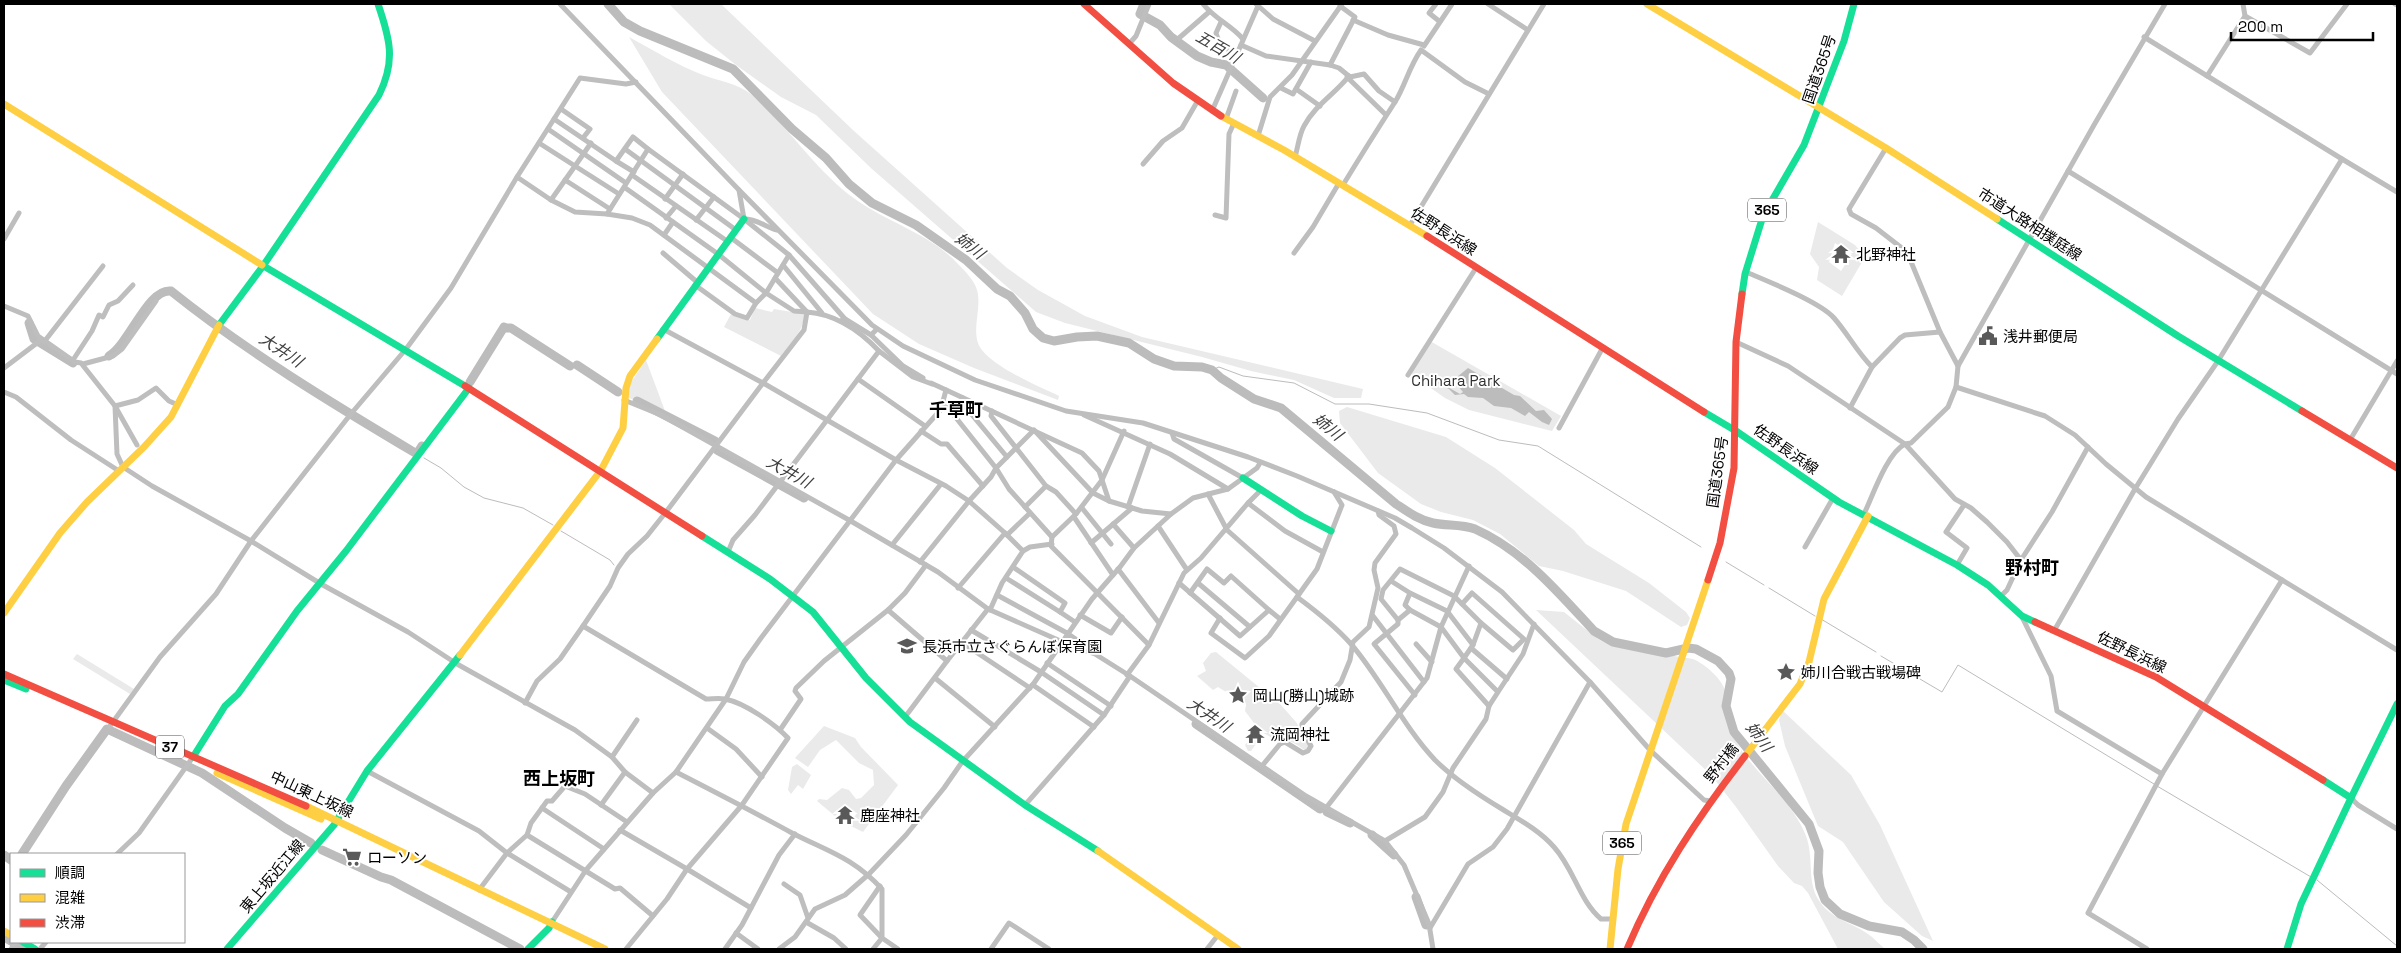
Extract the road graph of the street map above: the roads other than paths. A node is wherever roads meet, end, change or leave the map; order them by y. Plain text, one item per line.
1 (378, 4) edge
2 (560, 4) edge
3 (1084, 4) edge
4 (1149, 4) edge
5 (1203, 4) edge
6 (1436, 4) edge
7 (1452, 4) edge
8 (1488, 4) edge
9 (1544, 4) edge
10 (1647, 4) edge
11 (1854, 4) edge
12 (2165, 4) edge
13 (2243, 4) edge
14 (2347, 4) edge
15 (1257, 5) edge
16 (1341, 5) edge
17 (1209, 12) junction
18 (2245, 16) junction
19 (1353, 20) junction
20 (1221, 22) junction
21 (1439, 22) junction
22 (1528, 30) junction
23 (2144, 37) junction
24 (1179, 38) dead end
25 (1243, 39) junction
26 (1315, 41) junction
27 (1129, 44) junction
28 (1241, 45) junction
29 (1424, 45) junction
30 (1420, 50) junction
31 (1236, 56) junction
32 (1302, 61) junction
33 (1311, 62) junction
34 (1330, 65) junction
35 (2208, 76) junction
36 (1348, 77) junction
37 (636, 82) junction
38 (1281, 88) junction
39 (1296, 88) junction
40 (1236, 91) dead end
41 (1489, 94) junction
42 (1197, 102) junction
43 (1395, 102) junction
44 (4, 104) edge
45 (1320, 106) junction
46 (1820, 107) junction
47 (561, 109) junction
48 (1212, 111) junction
49 (1386, 114) junction
50 (554, 119) junction
51 (1226, 119) junction
52 (1234, 123) junction
53 (548, 128) junction
54 (1258, 136) junction
55 (584, 138) junction
56 (539, 143) junction
57 (591, 143) junction
58 (1886, 148) junction
59 (625, 149) junction
60 (648, 149) junction
61 (584, 154) junction
62 (1295, 157) junction
63 (2342, 159) junction
64 (616, 161) junction
65 (640, 161) junction
66 (1143, 164) dead end
67 (574, 166) junction
68 (2068, 171) junction
69 (632, 174) junction
70 (683, 174) junction
71 (517, 177) junction
72 (565, 180) junction
73 (1341, 184) junction
74 (625, 185) junction
75 (674, 186) junction
76 (738, 190) junction
77 (2397, 192) edge
78 (619, 194) junction
79 (714, 197) junction
80 (666, 198) junction
81 (552, 200) junction
82 (676, 206) junction
83 (705, 208) junction
84 (608, 211) junction
85 (19, 213) dead end
86 (1215, 215) dead end
87 (666, 218) junction
88 (744, 219) junction
89 (696, 220) junction
90 (673, 222) junction
91 (1410, 225) junction
92 (736, 230) junction
93 (777, 230) junction
94 (664, 235) junction
95 (4, 239) edge
96 (729, 240) junction
97 (2030, 240) junction
98 (663, 253) dead end
99 (1294, 253) dead end
100 (718, 254) junction
101 (789, 255) junction
102 (103, 266) dead end
103 (263, 266) junction
104 (709, 266) junction
105 (783, 266) junction
106 (1476, 268) junction
107 (1746, 272) junction
108 (777, 276) junction
109 (696, 284) junction
110 (133, 285) dead end
111 (2262, 290) junction
112 (766, 293) junction
113 (156, 301) dead end
114 (756, 303) junction
115 (4, 306) edge
116 (807, 312) junction
117 (822, 313) junction
118 (845, 319) junction
119 (839, 321) junction
120 (663, 329) junction
121 (878, 329) junction
122 (1940, 332) junction
123 (871, 335) junction
124 (40, 341) junction
125 (1736, 342) junction
126 (406, 349) junction
127 (1602, 349) junction
128 (879, 351) junction
129 (73, 360) junction
130 (2218, 360) junction
131 (2397, 361) edge
132 (83, 364) junction
133 (1872, 366) junction
134 (1958, 366) junction
135 (4, 368) edge
136 (2395, 372) edge
137 (1408, 375) dead end
138 (858, 379) junction
139 (763, 383) junction
140 (932, 384) junction
141 (1956, 387) junction
142 (469, 388) junction
143 (946, 390) junction
144 (4, 392) edge
145 (963, 398) junction
146 (624, 400) junction
147 (178, 405) junction
148 (115, 406) junction
149 (944, 406) junction
150 (1850, 408) junction
151 (992, 411) junction
152 (1081, 413) junction
153 (827, 420) junction
154 (1559, 428) dead end
155 (924, 429) junction
156 (1034, 430) junction
157 (1124, 431) junction
158 (1736, 431) junction
159 (1172, 433) junction
160 (2350, 440) junction
161 (1150, 444) junction
162 (1905, 444) junction
163 (137, 445) dead end
164 (716, 445) junction
165 (1018, 447) junction
166 (2088, 447) junction
167 (1007, 457) junction
168 (896, 460) junction
169 (1260, 462) junction
170 (996, 468) junction
171 (2397, 468) edge
172 (121, 469) junction
173 (601, 470) junction
174 (1243, 478) junction
175 (1102, 480) junction
176 (781, 481) junction
177 (941, 484) junction
178 (982, 486) junction
179 (1046, 486) junction
180 (1228, 488) junction
181 (2134, 489) junction
182 (1261, 490) junction
183 (1334, 492) junction
184 (1093, 493) junction
185 (1208, 494) junction
186 (1833, 498) junction
187 (1109, 501) junction
188 (969, 502) junction
189 (1248, 503) junction
190 (1964, 505) junction
191 (1025, 507) junction
192 (1082, 508) junction
193 (1130, 508) junction
194 (1378, 511) junction
195 (666, 512) junction
196 (1030, 513) junction
197 (1171, 514) junction
198 (1866, 515) junction
199 (1075, 516) junction
200 (850, 520) junction
201 (1113, 524) junction
202 (1158, 526) junction
203 (1227, 530) junction
204 (1331, 531) junction
205 (1103, 533) junction
206 (1006, 534) junction
207 (1052, 537) junction
208 (251, 541) junction
209 (1091, 543) junction
210 (1052, 544) junction
211 (1111, 544) dead end
212 (892, 545) junction
213 (1805, 547) dead end
214 (1134, 548) junction
215 (1023, 551) junction
216 (728, 552) junction
217 (1323, 552) junction
218 (2021, 560) junction
219 (920, 562) junction
220 (1957, 565) junction
221 (926, 566) junction
222 (1469, 566) junction
223 (1013, 567) junction
224 (1118, 569) junction
225 (1187, 570) junction
226 (1113, 575) junction
227 (1006, 578) junction
228 (2282, 580) junction
229 (1391, 581) junction
230 (1178, 583) junction
231 (1198, 583) junction
232 (321, 584) junction
233 (958, 588) junction
234 (1098, 592) junction
235 (1190, 593) junction
236 (1410, 593) junction
237 (793, 594) junction
238 (997, 596) junction
239 (1298, 596) junction
240 (1454, 596) junction
241 (2001, 596) junction
242 (1462, 604) junction
243 (989, 609) junction
244 (888, 610) junction
245 (1269, 610) junction
246 (1410, 610) junction
247 (1448, 611) junction
248 (1060, 612) junction
249 (4, 613) edge
250 (1080, 615) junction
251 (1373, 616) junction
252 (2022, 616) junction
253 (1122, 617) junction
254 (1220, 618) junction
255 (1280, 619) junction
256 (1398, 620) junction
257 (1075, 622) junction
258 (1159, 622) junction
259 (1481, 623) junction
260 (1534, 624) junction
261 (583, 626) junction
262 (1250, 627) junction
263 (1441, 627) junction
264 (970, 630) junction
265 (2054, 631) junction
266 (1386, 632) junction
267 (1067, 633) junction
268 (1062, 641) junction
269 (961, 642) junction
270 (1416, 644) dead end
271 (1150, 645) junction
272 (1352, 646) junction
273 (1472, 646) junction
274 (843, 648) junction
275 (2397, 650) edge
276 (1464, 658) junction
277 (947, 661) junction
278 (454, 662) junction
279 (1432, 662) junction
280 (1047, 663) junction
281 (1041, 672) junction
282 (4, 674) edge
283 (1128, 676) junction
284 (935, 678) junction
285 (1507, 679) junction
286 (4, 680) edge
287 (1424, 682) junction
288 (1590, 682) junction
289 (1031, 686) junction
290 (1498, 692) junction
291 (1415, 695) junction
292 (726, 699) junction
293 (525, 703) junction
294 (2397, 704) edge
295 (1111, 706) junction
296 (1489, 706) junction
297 (2203, 706) junction
298 (1104, 715) junction
299 (1400, 715) junction
300 (905, 717) junction
301 (637, 720) dead end
302 (112, 724) junction
303 (995, 727) junction
304 (1094, 727) junction
305 (707, 728) junction
306 (780, 730) junction
307 (1650, 750) junction
308 (612, 757) junction
309 (190, 762) junction
310 (962, 762) junction
311 (1262, 766) junction
312 (368, 771) junction
313 (625, 772) junction
314 (676, 772) junction
315 (1451, 772) junction
316 (2162, 774) junction
317 (762, 777) junction
318 (653, 793) junction
319 (1712, 798) junction
320 (2352, 798) junction
321 (602, 805) junction
322 (742, 805) junction
323 (1025, 806) junction
324 (542, 808) junction
325 (1326, 808) junction
326 (1514, 816) junction
327 (627, 822) junction
328 (335, 823) junction
329 (620, 830) junction
330 (2397, 830) edge
331 (795, 834) junction
332 (527, 835) junction
333 (1385, 841) junction
334 (604, 849) junction
335 (119, 853) edge
336 (507, 853) junction
337 (687, 869) junction
338 (586, 870) junction
339 (869, 874) junction
340 (784, 884) dead end
341 (880, 886) junction
342 (480, 890) junction
343 (571, 892) junction
344 (751, 908) junction
345 (653, 916) junction
346 (1612, 919) junction
347 (807, 920) junction
348 (551, 924) junction
349 (1430, 928) junction
350 (736, 934) junction
351 (1218, 935) junction
352 (882, 938) junction
353 (227, 949) edge
354 (528, 949) edge
355 (596, 949) edge
356 (605, 949) edge
357 (626, 949) edge
358 (724, 949) edge
359 (758, 949) edge
360 (779, 949) edge
361 (846, 949) edge
362 (873, 949) edge
363 (898, 949) edge
364 (991, 949) edge
365 (1048, 949) edge
366 (1207, 949) edge
367 (1238, 949) edge
368 (1434, 949) edge
369 (1610, 949) edge
370 (1628, 949) edge
371 (2147, 949) edge
372 (2287, 949) edge

1 - 103 main road
2 - 37 street
3 - 27 main road, 佐野長浜線
4 - 27 street
5 - 17 street
6 - 21 street
7 - 21 street
8 - 22 street
9 - 22 street
10 - 46 main road, 市道大路相撲庭線
11 - 46 main road, 国道365号 / 365
12 - 23 street
13 - 18 street
14 - 18 street
15 - 25 street
15 - 26 street
16 - 19 street
16 - 26 street
17 - 20 street
17 - 24 street
18 - 35 street
19 - 29 street
19 - 34 street
20 - 25 street
20 - 31 street
21 - 29 street
22 - 41 street
23 - 35 street
23 - 68 street
25 - 28 street
26 - 32 street
27 - 42 main road, 佐野長浜線
28 - 31 street
28 - 32 street
29 - 30 street
30 - 41 street
30 - 43 street
31 - 48 street
32 - 33 street
32 - 38 street
33 - 34 street
33 - 39 street
34 - 36 street
35 - 63 street
36 - 43 street
36 - 45 street
36 - 49 street
37 - 47 street
37 - 76 street
38 - 39 street
38 - 54 street
39 - 45 street
40 - 51 street
41 - 91 street
42 - 48 main road, 佐野長浜線
42 - 66 street
43 - 49 street
44 - 103 main road
45 - 62 street
46 - 58 main road, 市道大路相撲庭線
46 - 107 main road, 国道365号 / 365
47 - 50 street
47 - 55 street
48 - 51 main road, 佐野長浜線
49 - 73 street
50 - 53 street
50 - 55 street
51 - 52 main road, 佐野長浜線
52 - 54 main road, 佐野長浜線
52 - 86 street
53 - 56 street
53 - 61 street
54 - 62 main road, 佐野長浜線
55 - 57 street
56 - 67 street
56 - 71 street
57 - 61 street
57 - 64 street
58 - 97 main road, 市道大路相撲庭線
58 - 122 street
59 - 60 street
59 - 64 street
59 - 65 street
60 - 65 street
60 - 70 street
61 - 67 street
61 - 74 street
62 - 73 main road, 佐野長浜線
63 - 77 street
63 - 111 street
64 - 69 street
65 - 69 street
65 - 75 street
67 - 72 street
67 - 78 street
68 - 97 street
68 - 111 street
69 - 74 street
69 - 80 street
70 - 75 street
70 - 79 street
71 - 81 street
71 - 126 street
72 - 81 street
72 - 84 street
73 - 91 main road, 佐野長浜線
73 - 99 street
74 - 78 street
74 - 87 street
75 - 80 street
75 - 83 street
76 - 88 street
76 - 93 street
78 - 84 street
79 - 83 street
79 - 88 street
80 - 82 street
81 - 84 street
82 - 87 street
82 - 89 street
83 - 89 street
83 - 92 street
84 - 94 street
85 - 95 street
87 - 90 street
88 - 92 main road, 東上坂近江線
88 - 93 street
88 - 101 street
89 - 96 street
90 - 94 street
90 - 100 street
91 - 106 main road, 佐野長浜線
92 - 96 main road, 東上坂近江線
93 - 121 street
94 - 104 street
96 - 100 main road, 東上坂近江線
96 - 108 street
97 - 130 main road, 市道大路相撲庭線
97 - 134 street
98 - 109 street
100 - 104 main road, 東上坂近江線
100 - 112 street
101 - 105 street
101 - 118 street
102 - 124 street
103 - 126 main road
103 - 147 main road
104 - 109 main road, 東上坂近江線
104 - 114 street
105 - 108 street
105 - 117 street
106 - 127 main road, 佐野長浜線
106 - 137 street
107 - 125 main road, 国道365号 / 365
107 - 133 street
108 - 112 street
108 - 116 street
109 - 114 street
109 - 120 main road, 東上坂近江線
110 - 129 street
111 - 130 street
111 - 136 street
112 - 114 street
112 - 116 street
113 - 132 street
115 - 124 street
116 - 117 street
116 - 139 street
117 - 119 street
118 - 119 street
118 - 123 street
119 - 128 street
120 - 139 street
120 - 146 main road, 東上坂近江線
121 - 123 street
121 - 152 street
122 - 133 street
122 - 134 street
123 - 140 street
124 - 129 street
124 - 135 street
125 - 150 street
125 - 158 main road, 国道365号 / 365
126 - 142 main road
126 - 208 street
127 - 154 street
127 - 158 main road, 佐野長浜線
128 - 138 street
128 - 140 street
129 - 132 street
130 - 160 main road, 市道大路相撲庭線
130 - 181 street
131 - 136 street
132 - 148 street
133 - 150 street
134 - 141 street
136 - 160 street
138 - 153 street
138 - 155 street
139 - 153 street
139 - 164 street
140 - 143 street
141 - 162 street
141 - 166 street
142 - 173 main road
142 - 232 main road
143 - 145 street
143 - 149 street
144 - 172 street
145 - 151 street
145 - 167 street
146 - 164 street
146 - 173 main road, 東上坂近江線
147 - 148 street
147 - 172 main road
148 - 163 street
148 - 172 street
149 - 155 street
149 - 170 street
150 - 162 street
151 - 156 street
151 - 165 street
152 - 157 street
152 - 159 street
153 - 168 street
153 - 176 street
155 - 168 street
155 - 178 street
156 - 165 street
156 - 175 street
156 - 184 street
157 - 161 street
157 - 175 street
158 - 186 main road, 佐野長浜線
158 - 307 main road, 国道365号 / 365
159 - 169 street
159 - 174 street
160 - 171 main road, 市道大路相撲庭線
161 - 180 street
161 - 193 street
162 - 190 street
162 - 198 street
164 - 176 street
164 - 195 street
165 - 167 street
165 - 179 street
166 - 181 street
166 - 218 street
167 - 170 street
168 - 177 street
168 - 200 street
169 - 174 street
169 - 183 street
170 - 178 street
170 - 191 street
172 - 208 street
172 - 249 main road
173 - 195 main road
173 - 278 main road, 東上坂近江線
174 - 180 street
174 - 182 main road
175 - 184 street
175 - 187 street
176 - 200 street
176 - 216 street
177 - 188 street
177 - 212 street
178 - 188 street
179 - 191 street
179 - 199 street
180 - 185 street
181 - 228 street
181 - 265 street
182 - 189 street
182 - 204 main road
183 - 194 street
183 - 204 street
184 - 187 street
184 - 192 street
185 - 197 street
185 - 203 street
186 - 198 main road, 佐野長浜線
186 - 213 street
187 - 193 street
188 - 206 street
188 - 219 street
189 - 203 street
189 - 217 street
190 - 218 street
190 - 220 street
191 - 196 street
192 - 199 street
192 - 205 street
193 - 197 street
193 - 201 street
194 - 222 street
194 - 251 street
195 - 216 main road
195 - 261 street
196 - 206 street
196 - 207 street
197 - 202 street
198 - 220 main road, 佐野長浜線
198 - 319 main road, 野村橋
199 - 207 street
199 - 209 street
200 - 212 street
200 - 237 street
201 - 205 street
201 - 214 street
202 - 214 street
202 - 225 street
203 - 225 street
203 - 239 street
204 - 217 street
205 - 209 street
205 - 211 street
206 - 215 street
206 - 233 street
207 - 210 street
208 - 232 street
208 - 302 street
209 - 226 street
210 - 215 street
210 - 234 street
212 - 219 street
214 - 224 street
215 - 223 street
216 - 237 main road
217 - 239 street
218 - 241 street
219 - 221 street
220 - 241 main road, 佐野長浜線
221 - 233 street
221 - 244 street
222 - 240 street
222 - 260 street
223 - 227 street
223 - 248 street
224 - 226 street
224 - 258 street
225 - 230 street
226 - 234 street
227 - 238 street
227 - 248 street
228 - 275 street
228 - 297 street
229 - 236 street
229 - 240 street
229 - 256 street
230 - 235 street
230 - 258 street
231 - 235 street
231 - 245 street
231 - 262 street
232 - 278 street
232 - 309 main road
233 - 243 street
234 - 250 street
234 - 253 street
235 - 254 street
236 - 246 street
236 - 247 street
237 - 274 main road
237 - 292 street
238 - 243 street
238 - 267 street
239 - 255 street
239 - 272 street
240 - 242 street
240 - 247 street
241 - 252 main road, 佐野長浜線
242 - 259 street
242 - 259 street
243 - 264 street
243 - 268 street
244 - 274 street
244 - 277 street
245 - 255 street
245 - 262 street
246 - 256 street
246 - 263 street
247 - 263 street
247 - 273 street
248 - 257 street
250 - 253 street
250 - 257 street
251 - 266 street
251 - 272 street
252 - 265 main road, 佐野長浜線
252 - 316 street
253 - 271 street
254 - 255 street
254 - 262 street
256 - 266 street
257 - 267 street
258 - 271 street
259 - 273 street
260 - 285 street
260 - 288 street
261 - 292 street
261 - 293 street
263 - 276 street
263 - 279 street
264 - 269 street
264 - 281 street
265 - 297 main road, 佐野長浜線
266 - 287 street
266 - 291 street
267 - 268 street
268 - 280 street
268 - 283 street
269 - 277 street
269 - 289 street
270 - 279 street
271 - 283 street
272 - 299 street
272 - 311 street
273 - 276 street
273 - 285 street
274 - 300 main road
274 - 306 street
276 - 290 street
276 - 296 street
277 - 284 street
278 - 293 street
278 - 312 main road, 東上坂近江線
279 - 287 street
280 - 281 street
280 - 295 street
281 - 289 street
281 - 298 street
282 - 302 main road, 中山東上坂線 / 37
283 - 295 street
283 - 311 street
284 - 300 street
284 - 303 street
285 - 290 street
286 - 302 main road, 中山東上坂線 / 37
287 - 291 street
288 - 307 street
288 - 326 street
289 - 303 street
289 - 304 street
290 - 296 street
291 - 299 street
292 - 305 street
292 - 306 street
293 - 308 street
294 - 320 main road
295 - 298 street
296 - 315 street
297 - 316 street
297 - 320 main road, 佐野長浜線
298 - 304 street
299 - 315 street
299 - 325 street
300 - 310 main road
301 - 308 street
302 - 309 main road, 中山東上坂線 / 37
303 - 310 street
304 - 323 street
305 - 314 street
305 - 317 street
306 - 317 street
307 - 319 street
307 - 346 main road, 国道365号 / 365
308 - 313 street
309 - 328 main road, 中山東上坂線 / 37
309 - 335 street
310 - 323 main road
310 - 339 street
311 - 325 street
312 - 328 main road, 東上坂近江線
312 - 336 street
313 - 318 street
313 - 321 street
314 - 318 street
314 - 322 street
315 - 326 street
315 - 333 street
316 - 371 street
317 - 322 street
318 - 327 street
319 - 370 main road, 野村橋
320 - 330 street
320 - 372 main road
321 - 324 street
321 - 327 street
322 - 331 street
322 - 337 street
323 - 351 main road
324 - 332 street
324 - 334 street
325 - 333 street
326 - 346 street
326 - 349 street
327 - 329 street
328 - 342 main road, 中山東上坂線 / 37
328 - 353 main road, 東上坂近江線
329 - 334 street
329 - 337 street
331 - 339 street
331 - 344 street
332 - 336 street
332 - 338 street
333 - 349 street
334 - 338 street
336 - 342 street
336 - 343 street
337 - 344 street
337 - 345 street
338 - 343 street
338 - 345 street
339 - 341 street
339 - 347 street
340 - 347 street
341 - 352 street
341 - 352 street
342 - 348 main road, 中山東上坂線 / 37
343 - 348 street
344 - 350 street
345 - 357 street
346 - 369 main road, 国道365号 / 365
347 - 360 street
347 - 361 street
348 - 354 main road
348 - 355 main road, 中山東上坂線 / 37
348 - 356 main road, 中山東上坂線 / 37
349 - 368 street
350 - 358 street
350 - 359 street
351 - 366 street
351 - 367 main road
352 - 362 street
352 - 363 street
364 - 365 street

